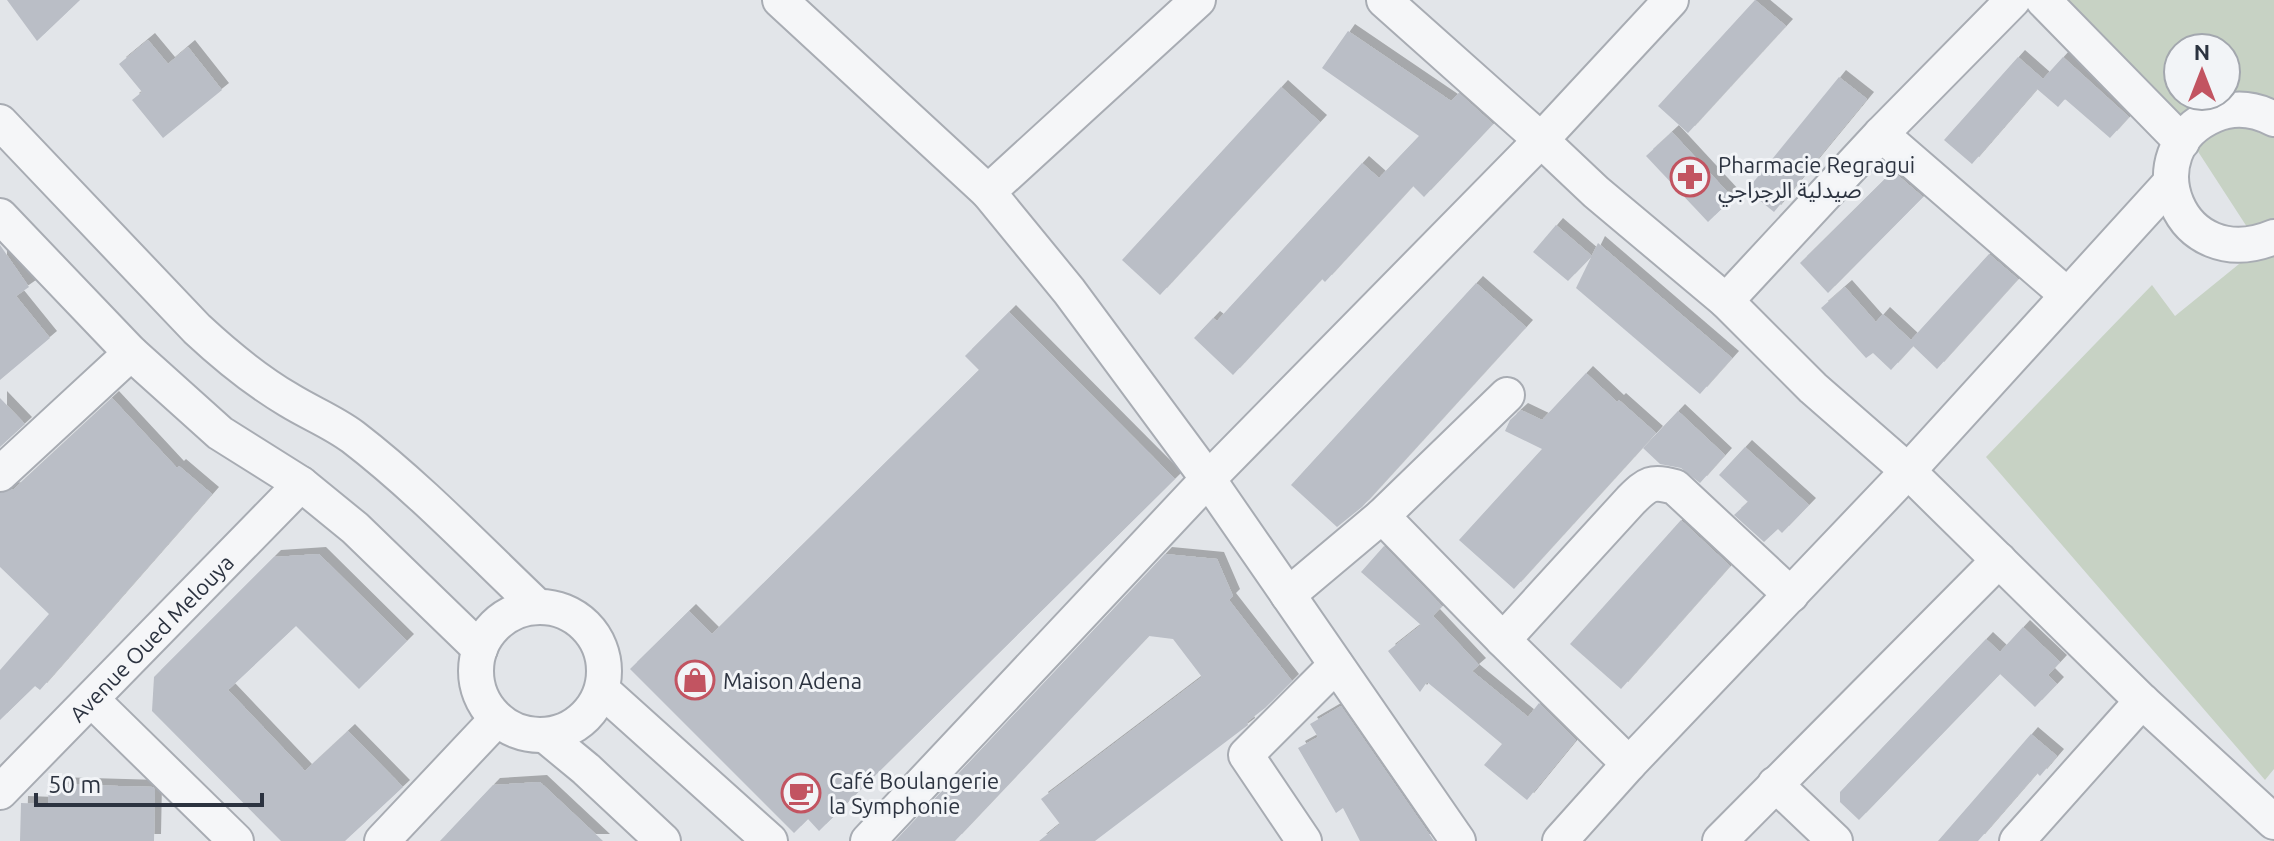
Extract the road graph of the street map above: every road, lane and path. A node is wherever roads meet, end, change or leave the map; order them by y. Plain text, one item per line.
1 (780, 0) edge
2 (1198, 0) edge
3 (1384, 0) edge
4 (1671, 0) edge
5 (2013, 0) edge
6 (2043, 0) edge
7 (2270, 111) edge
8 (0, 122) edge
9 (1881, 134) junction
10 (1541, 140) junction
11 (2182, 142) junction
12 (2171, 182) junction
13 (988, 192) junction
14 (0, 216) edge
15 (2274, 237) edge
16 (2067, 295) junction
17 (1726, 301) junction
18 (131, 353) junction
19 (1507, 395) dead end
20 (1908, 471) junction
21 (0, 474) edge
22 (1208, 479) junction
23 (301, 484) junction
24 (1382, 516) junction
25 (1999, 560) junction
26 (1288, 595) junction
27 (1791, 595) junction
28 (538, 607) junction
29 (1503, 640) junction
30 (480, 649) junction
31 (1336, 665) junction
32 (602, 690) junction
33 (92, 700) junction
34 (2142, 701) junction
35 (497, 719) junction
36 (546, 736) junction
37 (1629, 764) junction
38 (1775, 784) junction
39 (0, 792) edge
40 (2274, 822) edge
41 (236, 841) edge
42 (382, 841) edge
43 (663, 841) edge
44 (770, 841) edge
45 (868, 841) edge
46 (1304, 841) edge
47 (1458, 841) edge
48 (1560, 841) edge
49 (1720, 841) edge
50 (1835, 841) edge
51 (2017, 841) edge

1 - 13 street
2 - 13 street
3 - 10 street
4 - 10 street
5 - 9 street
6 - 11 street
7 - 11 street
8 - 28 street
9 - 16 street
9 - 17 street
10 - 17 street
10 - 22 street
11 - 12 street
12 - 15 street
12 - 16 street
13 - 22 street
14 - 18 street
16 - 20 street
17 - 20 street
18 - 21 street
18 - 23 street
19 - 24 street
20 - 25 street
20 - 27 street
22 - 26 street
22 - 45 street
23 - 30 street
23 - 33 street, Avenue Oued Melouya
24 - 26 street
24 - 29 street
25 - 34 street
25 - 38 street
26 - 31 street
27 - 29 street
27 - 37 street
28 - 30 street
28 - 32 street
29 - 37 street
30 - 35 street
31 - 46 street
31 - 47 street
32 - 36 street
32 - 44 street
33 - 39 street, Avenue Oued Melouya
33 - 41 street
34 - 40 street
34 - 51 street
35 - 36 street
35 - 42 street
36 - 43 street
37 - 48 street
38 - 49 street
38 - 50 street

